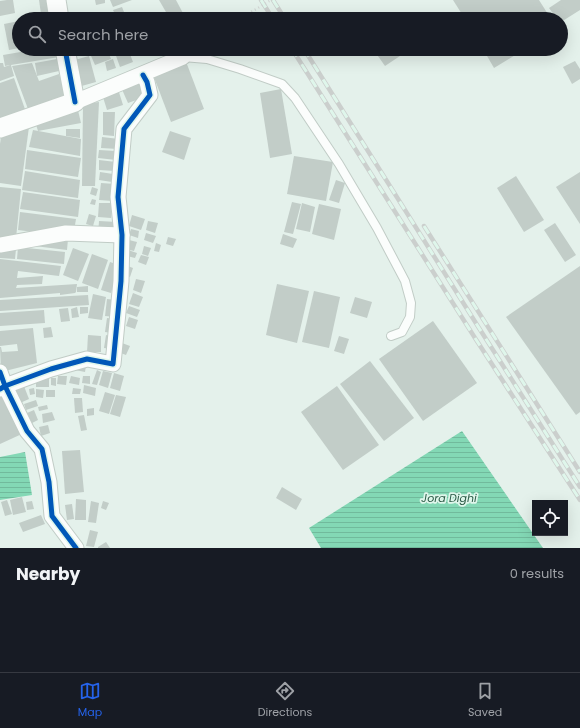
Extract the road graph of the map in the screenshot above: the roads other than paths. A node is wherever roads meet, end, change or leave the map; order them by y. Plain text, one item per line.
1 (56, 0) edge
2 (58, 12) edge
3 (66, 56) edge
4 (183, 57) joint
5 (143, 75) junction
6 (76, 102) junction
7 (0, 128) edge
8 (122, 235) junction
9 (0, 245) edge
10 (391, 336) dead end
11 (2, 382) edge
12 (76, 548) edge

1 - 2 street
3 - 6 street
4 - 5 street
4 - 10 lane
5 - 6 street
5 - 8 street
6 - 7 street
8 - 9 street
8 - 11 street
11 - 12 street

